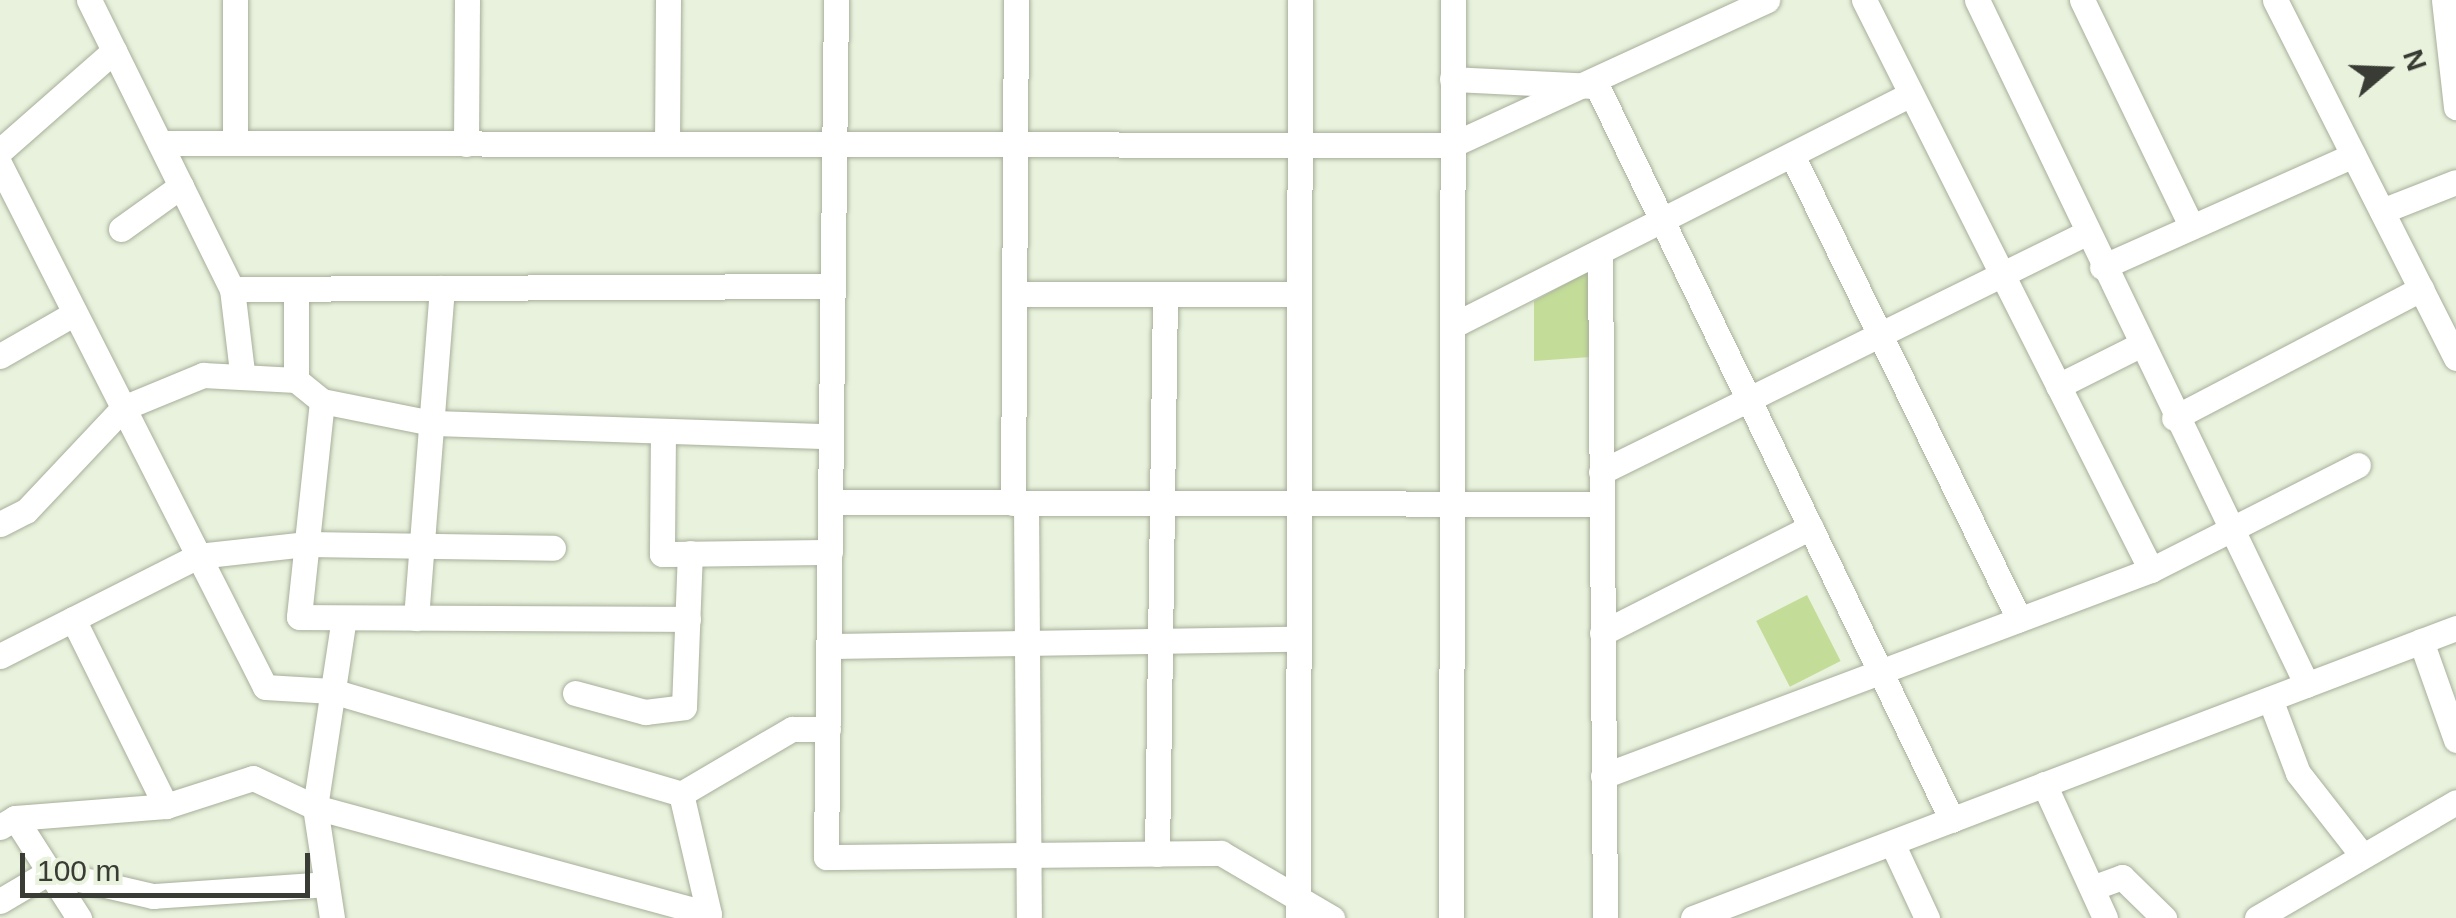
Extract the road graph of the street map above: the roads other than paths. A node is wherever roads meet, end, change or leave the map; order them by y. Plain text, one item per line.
1 (89, 0) edge
2 (234, 0) edge
3 (466, 0) edge
4 (668, 0) edge
5 (836, 0) edge
6 (1016, 0) edge
7 (1300, 0) edge
8 (1452, 0) edge
9 (1767, 0) edge
10 (1864, 0) edge
11 (1977, 0) edge
12 (2082, 0) edge
13 (2275, 0) edge
14 (2444, 0) edge
15 (114, 51) junction
16 (1452, 80) junction
17 (1597, 86) junction
18 (1911, 94) junction
19 (2456, 107) edge
20 (160, 143) junction
21 (235, 143) junction
22 (466, 144) junction
23 (667, 144) junction
24 (834, 144) junction
25 (1015, 144) junction
26 (1300, 145) junction
27 (1452, 145) junction
28 (0, 151) edge
29 (1792, 155) junction
30 (2353, 155) junction
31 (0, 165) edge
32 (2456, 182) edge
33 (181, 186) junction
34 (2382, 211) junction
35 (1662, 221) junction
36 (2190, 222) junction
37 (122, 229) dead end
38 (2086, 233) junction
39 (1600, 252) junction
40 (2102, 267) junction
41 (2002, 274) junction
42 (833, 286) junction
43 (442, 288) junction
44 (296, 289) junction
45 (2421, 289) junction
46 (232, 290) junction
47 (1014, 294) junction
48 (1165, 294) junction
49 (1299, 294) junction
50 (75, 312) junction
51 (2445, 316) edge
52 (1452, 326) junction
53 (1880, 335) junction
54 (2138, 346) junction
55 (0, 356) edge
56 (2456, 358) edge
57 (242, 372) junction
58 (296, 380) junction
59 (2058, 386) junction
60 (1749, 399) junction
61 (322, 401) junction
62 (123, 408) junction
63 (2174, 418) junction
64 (432, 423) junction
65 (662, 433) junction
66 (831, 436) junction
67 (2358, 465) dead end
68 (1602, 472) junction
69 (830, 502) junction
70 (1020, 503) junction
71 (1162, 503) junction
72 (1298, 504) junction
73 (1452, 504) junction
74 (1602, 504) junction
75 (0, 524) edge
76 (1810, 527) junction
77 (2230, 530) junction
78 (307, 544) junction
79 (422, 546) junction
80 (553, 548) dead end
81 (830, 552) junction
82 (690, 554) junction
83 (198, 556) junction
84 (2151, 570) junction
85 (344, 618) junction
86 (416, 618) junction
87 (73, 619) junction
88 (688, 619) junction
89 (2019, 620) junction
90 (2456, 628) edge
91 (1602, 633) junction
92 (1298, 639) junction
93 (1160, 641) junction
94 (2421, 641) junction
95 (1027, 643) junction
96 (828, 646) junction
97 (0, 656) edge
98 (1881, 672) junction
99 (2307, 685) junction
100 (332, 691) junction
101 (575, 693) dead end
102 (2270, 699) junction
103 (828, 730) junction
104 (2456, 740) edge
105 (1603, 776) junction
106 (2044, 784) junction
107 (682, 794) junction
108 (2456, 802) edge
109 (166, 806) junction
110 (315, 807) junction
111 (1952, 820) junction
112 (5, 821) edge
113 (1892, 842) junction
114 (1157, 854) junction
115 (1028, 855) junction
116 (2362, 855) junction
117 (50, 872) junction
118 (326, 884) junction
119 (2092, 888) junction
120 (127, 891) junction
121 (0, 901) edge
122 (648, 908) edge
123 (1298, 908) edge
124 (78, 918) edge
125 (144, 918) edge
126 (332, 918) edge
127 (1028, 918) edge
128 (1332, 918) edge
129 (1451, 918) edge
130 (1605, 918) edge
131 (1693, 918) edge
132 (1927, 918) edge
133 (2105, 918) edge
134 (2164, 918) edge
135 (2257, 918) edge

1 - 15 street
2 - 21 street
3 - 22 street
4 - 23 street
5 - 24 street
6 - 25 street
7 - 26 street
8 - 16 street
9 - 17 street
10 - 18 street
11 - 38 street
12 - 36 street
13 - 30 street
14 - 19 street
15 - 20 street
15 - 28 street
16 - 17 street
16 - 27 street
17 - 27 street
17 - 35 street
18 - 29 street
18 - 41 street
20 - 21 street
20 - 33 street
21 - 22 street
22 - 23 street
23 - 24 street
24 - 25 street
24 - 42 street
25 - 26 street
25 - 47 street
26 - 27 street
26 - 49 street
27 - 52 street
29 - 35 street
29 - 53 street
30 - 34 street
30 - 36 street
31 - 50 street
32 - 34 street
33 - 37 street
33 - 46 street
34 - 45 street
35 - 39 street
35 - 60 street
36 - 40 street
38 - 40 street
38 - 41 street
39 - 52 street
39 - 68 street
40 - 54 street
41 - 53 street
41 - 59 street
42 - 43 street
42 - 66 street
43 - 44 street
43 - 64 street
44 - 46 street
44 - 58 street
45 - 51 street
45 - 63 street
46 - 57 street
47 - 48 street
47 - 70 street
48 - 49 street
48 - 71 street
49 - 72 street
50 - 55 street
50 - 62 street
51 - 56 street
52 - 73 street
53 - 60 street
53 - 89 street
54 - 59 street
54 - 63 street
57 - 58 street
57 - 62 street
58 - 61 street
59 - 84 street
60 - 68 street
60 - 76 street
61 - 64 street
61 - 78 street
62 - 75 street
62 - 83 street
63 - 77 street
64 - 65 street
64 - 79 street
65 - 66 street
65 - 82 street
66 - 69 street
67 - 77 street
68 - 74 street
69 - 70 street
69 - 81 street
70 - 71 street
70 - 95 street
71 - 72 street
71 - 93 street
72 - 73 street
72 - 92 street
73 - 74 street
73 - 129 street
74 - 91 street
76 - 91 street
76 - 98 street
77 - 84 street
77 - 99 street
78 - 79 street
78 - 83 street
78 - 85 street
79 - 80 street
79 - 86 street
81 - 82 street
81 - 96 street
82 - 88 street
83 - 87 street
83 - 100 street
84 - 89 street
85 - 86 street
85 - 100 street
86 - 88 street
87 - 97 street
87 - 109 street
88 - 101 street
89 - 98 street
90 - 94 street
91 - 105 street
92 - 93 street
92 - 123 street
93 - 95 street
93 - 114 street
94 - 99 street
94 - 104 street
95 - 96 street
95 - 115 street
96 - 103 street
98 - 105 street
98 - 111 street
99 - 102 street
100 - 107 street
100 - 110 street
102 - 106 street
102 - 116 street
103 - 107 street
103 - 115 street
105 - 130 street
106 - 111 street
106 - 119 street
107 - 122 street
108 - 116 street
109 - 110 street
109 - 112 street
110 - 118 street
110 - 122 street
111 - 113 street
112 - 117 street
113 - 131 street
113 - 132 street
114 - 115 street
114 - 123 street
115 - 127 street
116 - 135 street
117 - 120 street
117 - 121 street
117 - 124 street
118 - 120 street
118 - 126 street
119 - 133 street
119 - 134 street
120 - 125 street
123 - 128 street

